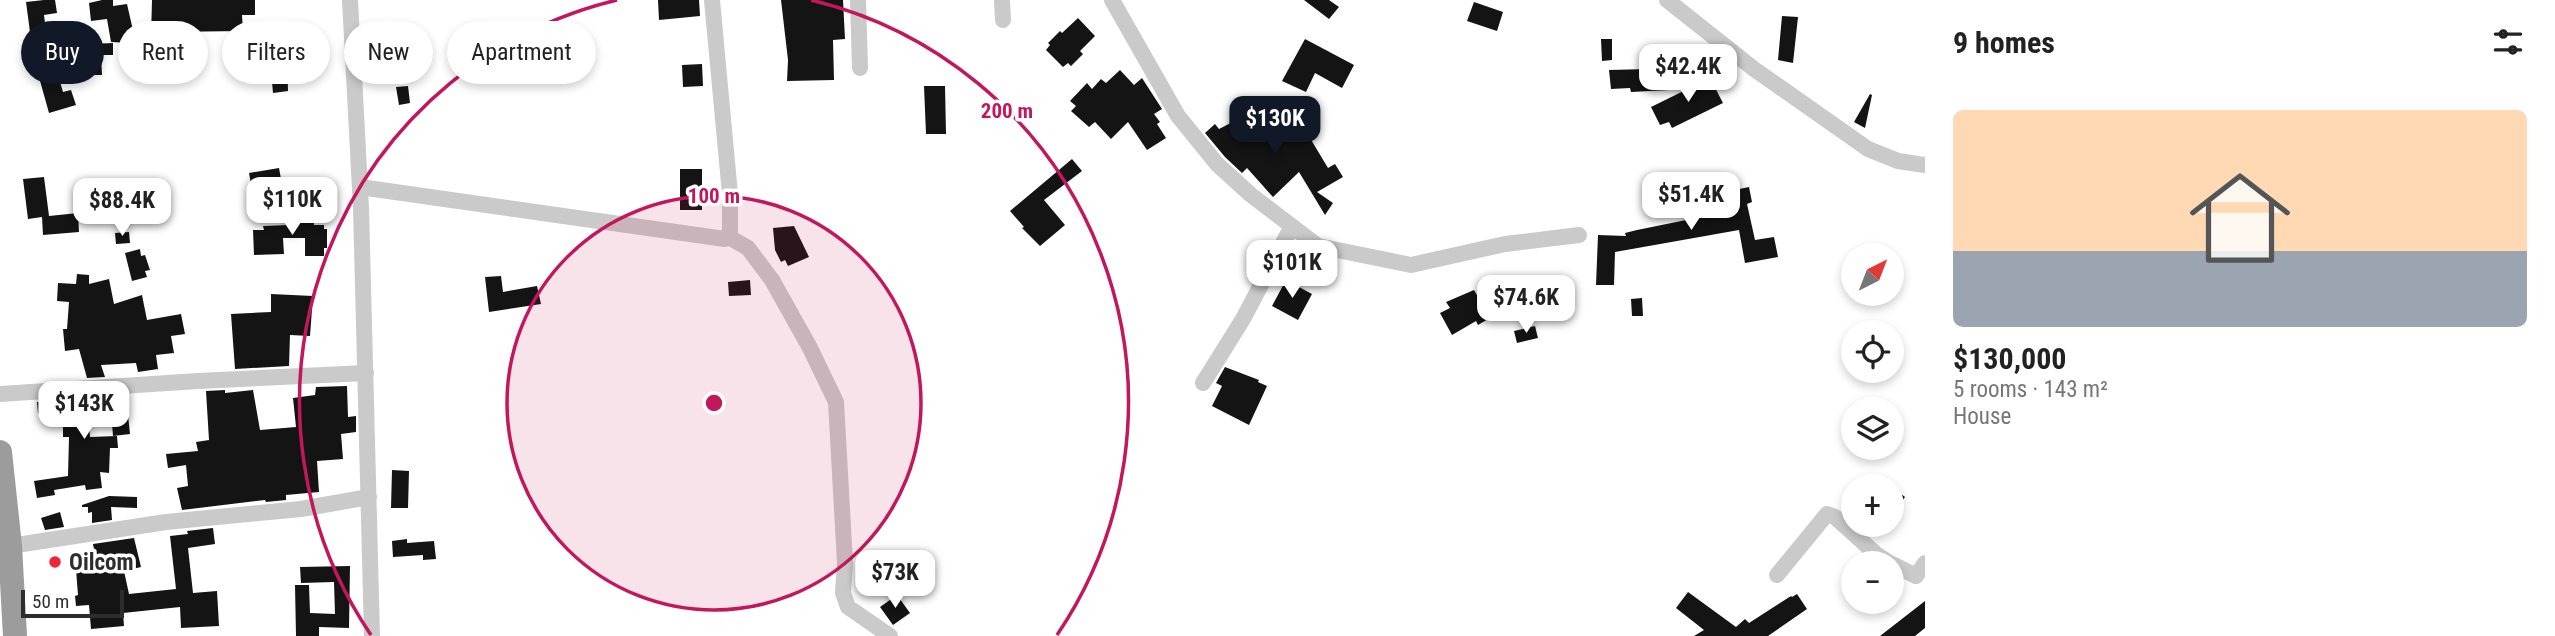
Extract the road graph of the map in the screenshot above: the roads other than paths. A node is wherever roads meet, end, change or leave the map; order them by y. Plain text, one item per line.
1 (350, 0) edge
2 (712, 0) edge
3 (858, 0) edge
4 (1002, 0) edge
5 (1112, 0) edge
6 (1675, 3) edge
7 (1003, 20) dead end
8 (860, 68) dead end
9 (1925, 166) edge
10 (360, 187) junction
11 (1292, 226) junction
12 (1579, 235) dead end
13 (727, 236) junction
14 (366, 373) junction
15 (1203, 383) dead end
16 (0, 394) edge
17 (0, 452) edge
18 (369, 497) junction
19 (10, 546) junction
20 (1873, 551) edge
21 (1904, 568) edge
22 (1922, 574) edge
23 (6, 575) edge
24 (1777, 575) dead end
25 (15, 636) edge
26 (372, 636) edge
27 (890, 636) edge

1 - 10 street
2 - 13 street
3 - 8 street
4 - 7 street
5 - 11 street
6 - 9 street
10 - 13 street
10 - 14 street
11 - 12 street
11 - 15 street
13 - 27 street
14 - 16 street
14 - 18 street
17 - 19 highway
18 - 19 street
18 - 26 street
19 - 23 highway
20 - 24 street
21 - 22 street
23 - 25 highway

